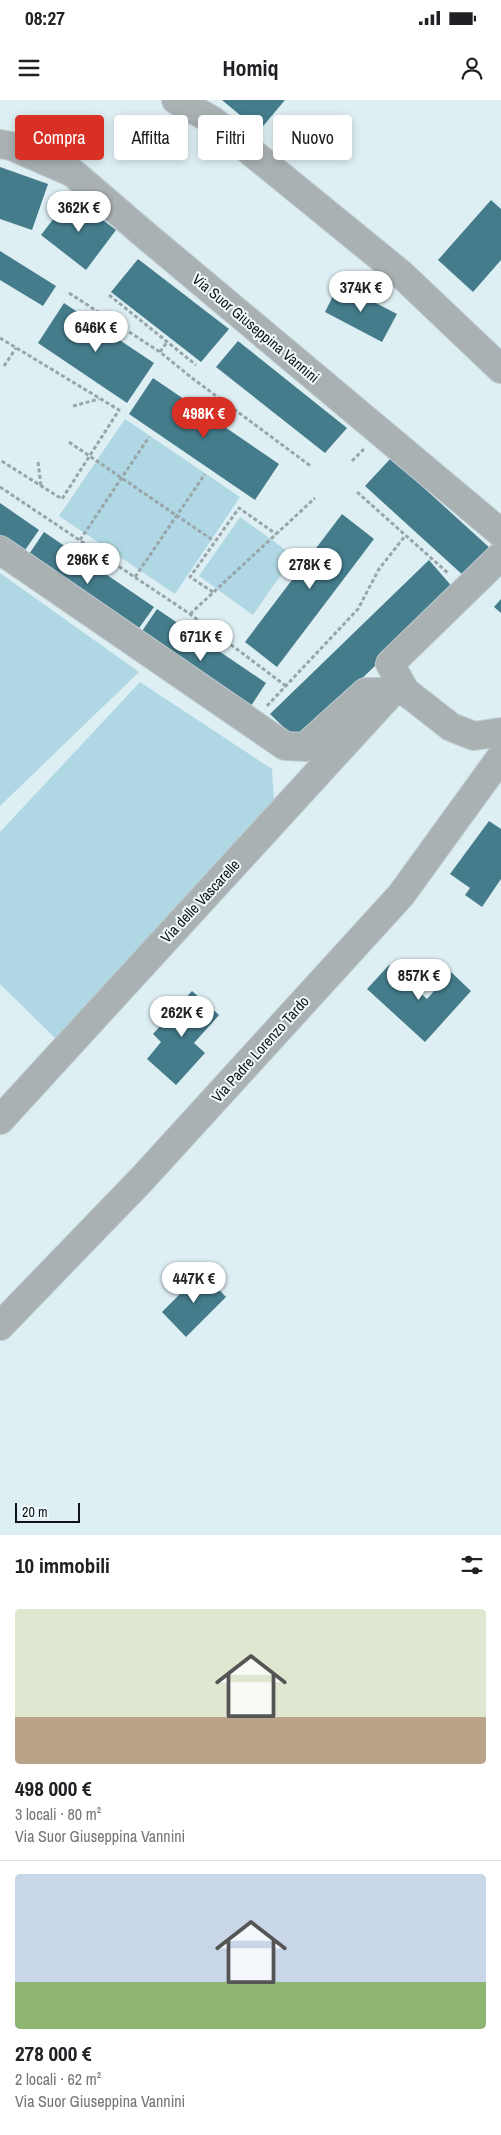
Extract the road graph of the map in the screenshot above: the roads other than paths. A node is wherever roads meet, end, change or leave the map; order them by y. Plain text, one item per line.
1 (176, 100) edge
2 (0, 144) edge
3 (501, 369) edge
4 (501, 533) edge
5 (0, 550) edge
6 (501, 556) edge
7 (398, 692) junction
8 (501, 732) edge
9 (501, 757) edge
10 (0, 1120) edge
11 (0, 1326) edge

1 - 3 street
2 - 4 street, Via Suor Giuseppina Vannini
5 - 7 street
6 - 7 street
7 - 8 street
7 - 10 street, Via delle Vascarelle
9 - 11 street, Via Padre Lorenzo Tardo

